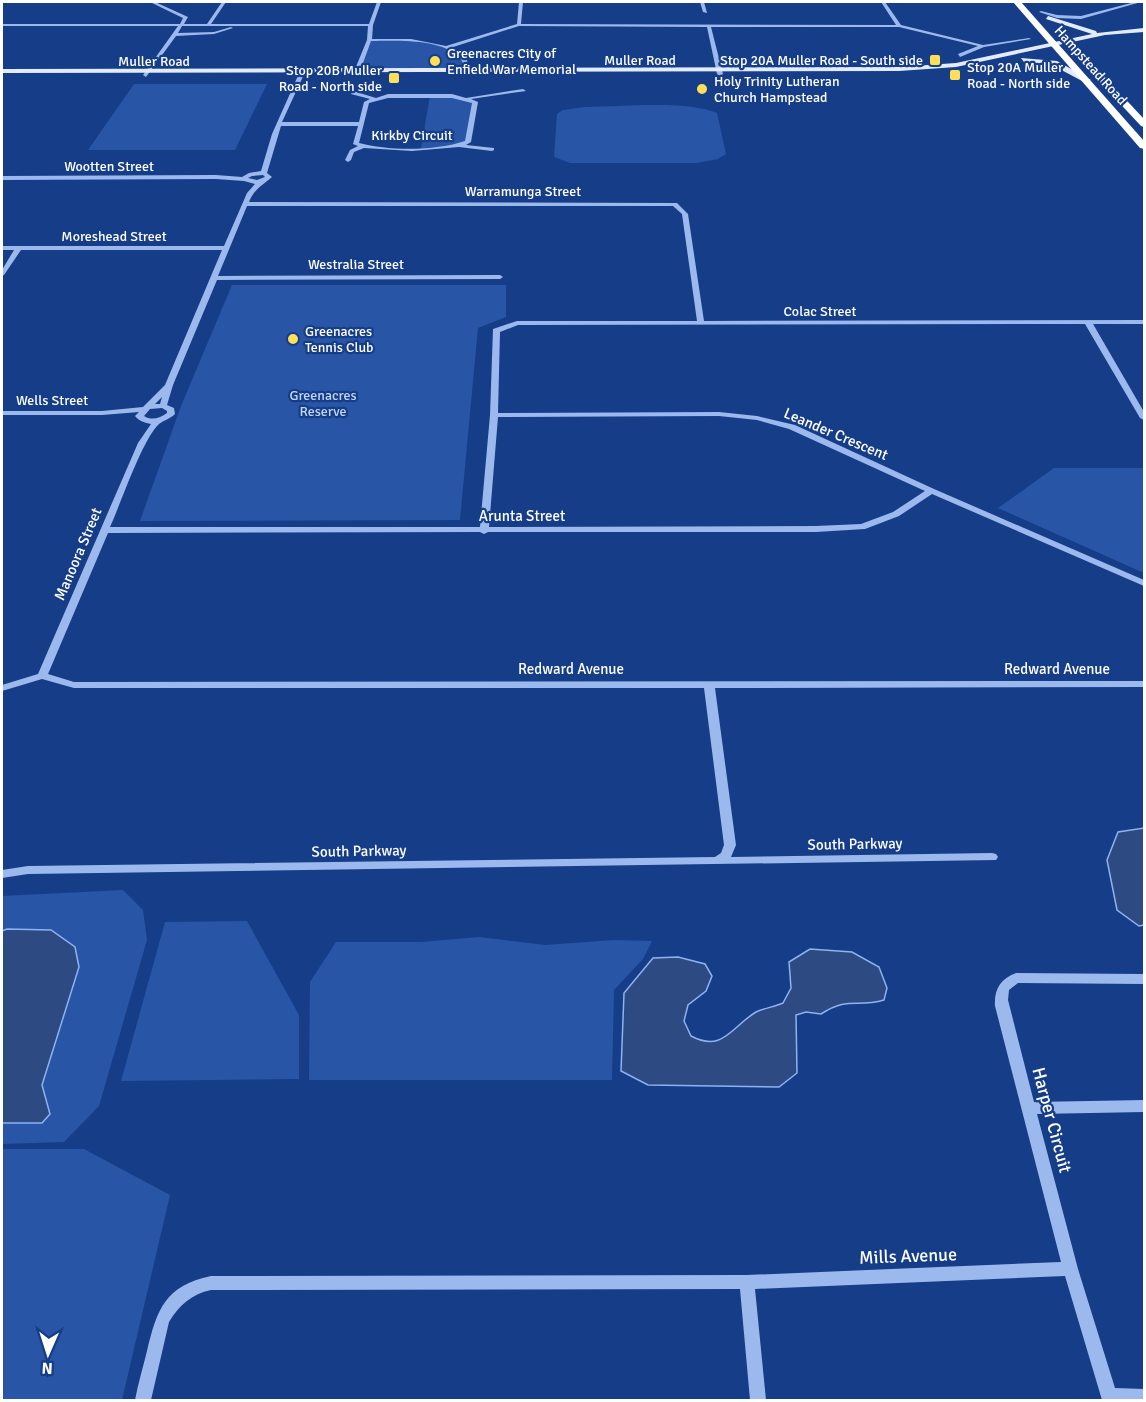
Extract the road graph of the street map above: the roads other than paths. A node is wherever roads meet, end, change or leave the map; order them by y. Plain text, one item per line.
1 (152, 2) edge
2 (224, 2) edge
3 (379, 2) edge
4 (521, 2) edge
5 (702, 2) edge
6 (883, 2) edge
7 (1017, 2) edge
8 (1130, 2) edge
9 (1139, 2) edge
10 (705, 12) dead end
11 (1042, 13) junction
12 (1099, 15) junction
13 (2, 25) edge
14 (182, 25) junction
15 (208, 25) junction
16 (238, 25) junction
17 (370, 25) junction
18 (519, 25) junction
19 (899, 26) junction
20 (709, 27) junction
21 (1079, 29) junction
22 (1144, 30) edge
23 (1105, 33) junction
24 (175, 35) junction
25 (1144, 38) edge
26 (1029, 39) dead end
27 (369, 40) junction
28 (1066, 40) junction
29 (983, 46) junction
30 (447, 47) junction
31 (1057, 48) junction
32 (1073, 48) junction
33 (960, 55) dead end
34 (1024, 60) junction
35 (1089, 65) dead end
36 (469, 70) junction
37 (2, 71) edge
38 (719, 71) junction
39 (302, 72) junction
40 (356, 72) junction
41 (148, 73) junction
42 (2, 75) edge
43 (1087, 80) junction
44 (524, 91) dead end
45 (353, 93) dead end
46 (468, 98) junction
47 (374, 99) junction
48 (280, 122) junction
49 (361, 122) junction
50 (1144, 124) edge
51 (1132, 130) junction
52 (1144, 130) edge
53 (461, 146) junction
54 (1144, 146) edge
55 (362, 147) junction
56 (492, 149) dead end
57 (266, 160) junction
58 (348, 160) dead end
59 (264, 173) junction
60 (250, 177) junction
61 (2, 178) edge
62 (261, 181) junction
63 (250, 193) junction
64 (245, 204) junction
65 (2, 248) edge
66 (19, 248) junction
67 (226, 248) junction
68 (2, 274) edge
69 (500, 277) dead end
70 (213, 278) junction
71 (1087, 321) junction
72 (1144, 322) edge
73 (701, 323) junction
74 (169, 384) junction
75 (163, 406) junction
76 (2, 413) edge
77 (144, 413) junction
78 (494, 415) junction
79 (1144, 418) edge
80 (158, 420) junction
81 (142, 443) junction
82 (931, 491) junction
83 (104, 530) junction
84 (484, 531) junction
85 (1144, 583) edge
86 (42, 676) junction
87 (709, 684) junction
88 (1144, 684) edge
89 (2, 688) edge
90 (992, 857) dead end
91 (717, 861) junction
92 (2, 874) edge
93 (1144, 979) edge
94 (1144, 1106) edge
95 (1029, 1108) junction
96 (1070, 1269) junction
97 (747, 1282) junction
98 (1144, 1397) edge
99 (1110, 1398) edge
100 (143, 1401) edge
101 (759, 1401) edge

1 - 14 street
2 - 15 street
3 - 17 street
4 - 18 street
5 - 10 street
6 - 19 street
7 - 31 highway, Hampstead Road
8 - 9 street
8 - 12 street
11 - 12 street
11 - 21 main road
11 - 28 highway, Hampstead Road
12 - 21 street
13 - 14 street
14 - 15 street
14 - 24 street
15 - 16 street
16 - 17 street
16 - 24 street
17 - 27 street
18 - 20 street
18 - 30 street
19 - 20 street
19 - 29 street
20 - 38 street
21 - 23 main road
22 - 23 main road
23 - 28 main road
24 - 41 street
25 - 32 main road
26 - 29 street
27 - 30 street
27 - 40 street
28 - 31 main road
28 - 32 highway, Hampstead Road
29 - 33 street
30 - 36 street
31 - 32 main road
31 - 34 main road, Muller Road
31 - 38 main road, Muller Road
31 - 43 highway, Hampstead Road
34 - 38 main road, Muller Road
34 - 43 main road
35 - 50 highway, Hampstead Road
36 - 38 main road, Muller Road
36 - 40 main road, Muller Road
37 - 41 main road, Muller Road
38 - 40 main road, Muller Road
39 - 40 main road, Muller Road
39 - 41 main road, Muller Road
39 - 48 street
41 - 42 main road, Muller Road
43 - 51 highway, Hampstead Road
44 - 46 street
45 - 47 street
46 - 47 street
46 - 53 street, Kirkby Circuit
47 - 49 street, Kirkby Circuit
48 - 49 street, Kirkby Circuit
48 - 57 street
49 - 55 street, Kirkby Circuit
51 - 52 highway
51 - 54 highway, Hampstead Road
53 - 55 street, Kirkby Circuit
53 - 56 street, Kirkby Circuit
55 - 58 street, Kirkby Circuit
57 - 59 street
57 - 60 street
59 - 60 street
59 - 62 street
60 - 61 street, Wootten Street
60 - 62 street
60 - 63 street
62 - 63 street
63 - 64 street
64 - 67 street
64 - 73 street, Warramunga Street
65 - 66 street, Moreshead Street
66 - 67 street, Moreshead Street
66 - 68 street
67 - 70 street
69 - 70 street, Westralia Street
70 - 74 street
71 - 72 street, Colac Street
71 - 73 street, Colac Street
71 - 79 street
73 - 78 street, Colac Street
74 - 75 street
74 - 77 street
75 - 77 street
75 - 80 street, Manoora Street
76 - 77 street, Wells Street
77 - 80 street
77 - 81 street, Manoora Street
78 - 82 street, Leander Crescent
78 - 84 street
80 - 81 street, Manoora Street
81 - 83 street, Manoora Street
82 - 84 street, Arunta Street
82 - 85 street, Leander Crescent
83 - 84 street, Arunta Street
83 - 86 street, Manoora Street
86 - 87 street, Redward Avenue
86 - 89 street
87 - 88 street, Redward Avenue
87 - 91 street
90 - 91 street, South Parkway
91 - 92 street, South Parkway
93 - 95 street, Harper Circuit
94 - 95 street
95 - 96 street, Harper Circuit
96 - 97 street, Mills Avenue
96 - 99 street, Harper Circuit
97 - 100 street, Mills Avenue
97 - 101 street
98 - 99 street

